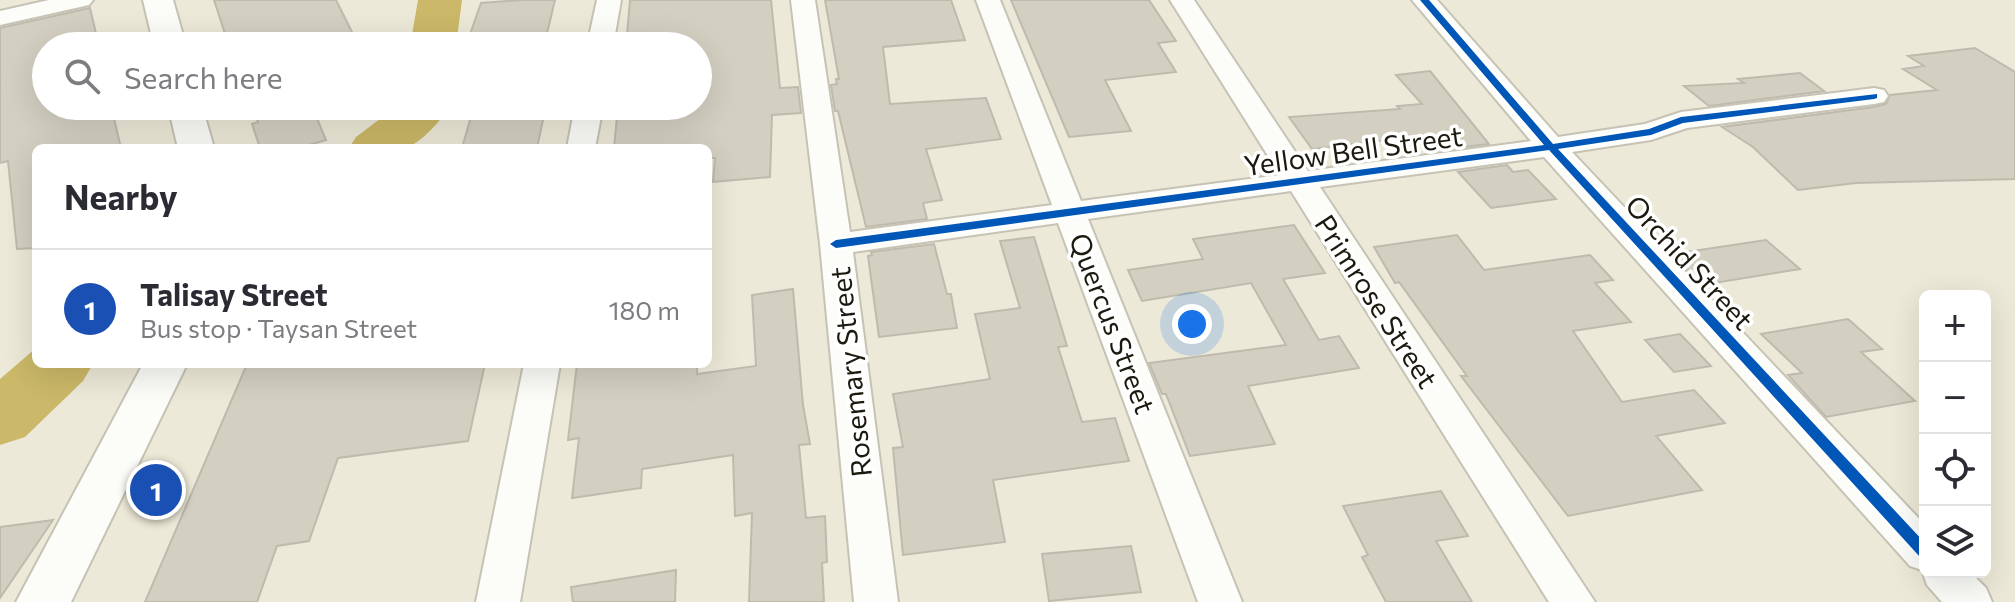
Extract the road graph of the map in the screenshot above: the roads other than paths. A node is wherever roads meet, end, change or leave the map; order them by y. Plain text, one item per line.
1 (81, 0) edge
2 (158, 0) edge
3 (609, 0) edge
4 (803, 0) edge
5 (988, 0) edge
6 (1182, 0) edge
7 (1424, 0) edge
8 (0, 18) edge
9 (166, 32) edge
10 (603, 32) edge
11 (1874, 96) dead end
12 (189, 120) edge
13 (586, 120) edge
14 (195, 144) edge
15 (582, 144) edge
16 (1551, 147) junction
17 (1300, 182) junction
18 (1070, 213) junction
19 (836, 244) junction
20 (163, 368) edge
21 (541, 368) edge
22 (1919, 546) edge
23 (1948, 578) edge
24 (43, 602) edge
25 (498, 602) edge
26 (876, 602) edge
27 (1220, 602) edge
28 (1573, 602) edge
29 (1970, 602) edge

1 - 8 street
2 - 9 street
3 - 10 street
4 - 19 street, Rosemary Street
5 - 18 street, Quercus Street
6 - 17 street, Primrose Street
7 - 16 street, Orchid Street
11 - 16 street, Yellow Bell Street
12 - 14 street
13 - 15 street
16 - 17 street, Yellow Bell Street
16 - 22 street, Orchid Street
17 - 18 street, Yellow Bell Street
17 - 28 street, Primrose Street
18 - 19 street, Yellow Bell Street
18 - 27 street, Quercus Street
19 - 26 street, Rosemary Street
20 - 24 street
21 - 25 street
23 - 29 street

